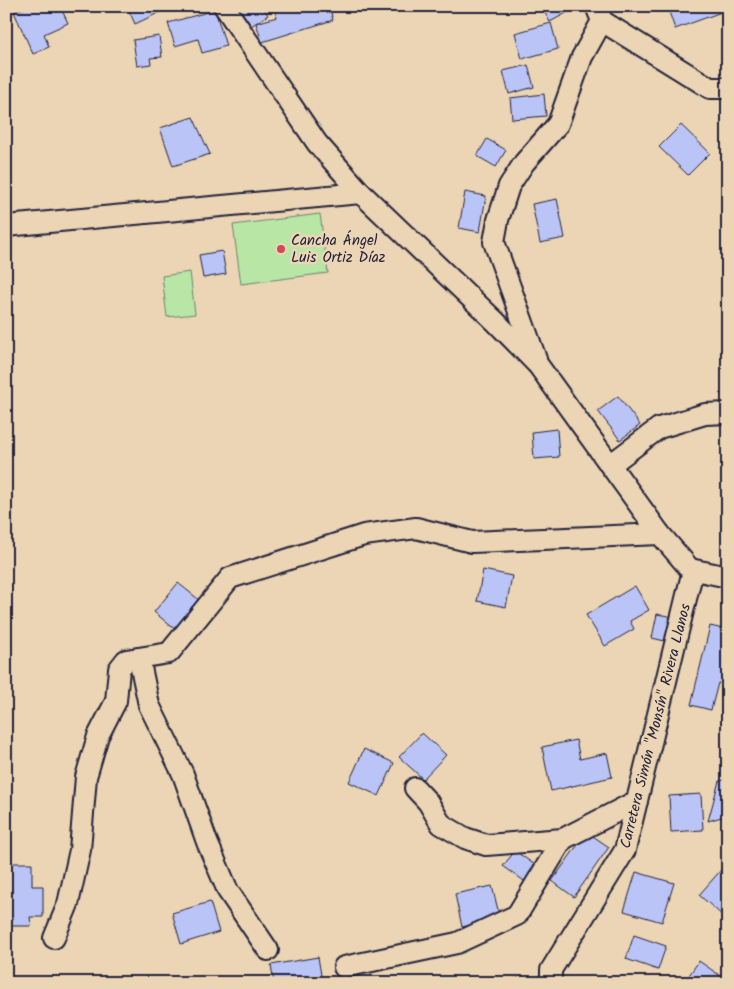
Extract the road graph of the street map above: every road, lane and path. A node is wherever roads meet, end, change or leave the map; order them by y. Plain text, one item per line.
1 (224, 6) edge
2 (599, 14) edge
3 (728, 88) edge
4 (361, 193) junction
5 (6, 226) edge
6 (538, 365) junction
7 (728, 413) edge
8 (610, 465) junction
9 (660, 534) junction
10 (694, 570) junction
11 (728, 577) edge
12 (139, 658) junction
13 (415, 788) dead end
14 (638, 801) junction
15 (564, 839) junction
16 (54, 938) dead end
17 (268, 950) dead end
18 (344, 967) dead end
19 (551, 983) edge

1 - 4 street
2 - 3 street
2 - 6 street
4 - 5 street
4 - 6 street
6 - 8 street
7 - 8 street
8 - 9 street
9 - 10 street
9 - 12 street
10 - 11 street
10 - 14 street, Carretera Simón "Monsín" Rivera Llanos
12 - 16 street
12 - 17 street
13 - 15 street
14 - 15 street
14 - 19 street, Carretera Simón "Monsín" Rivera Llanos
15 - 18 street

